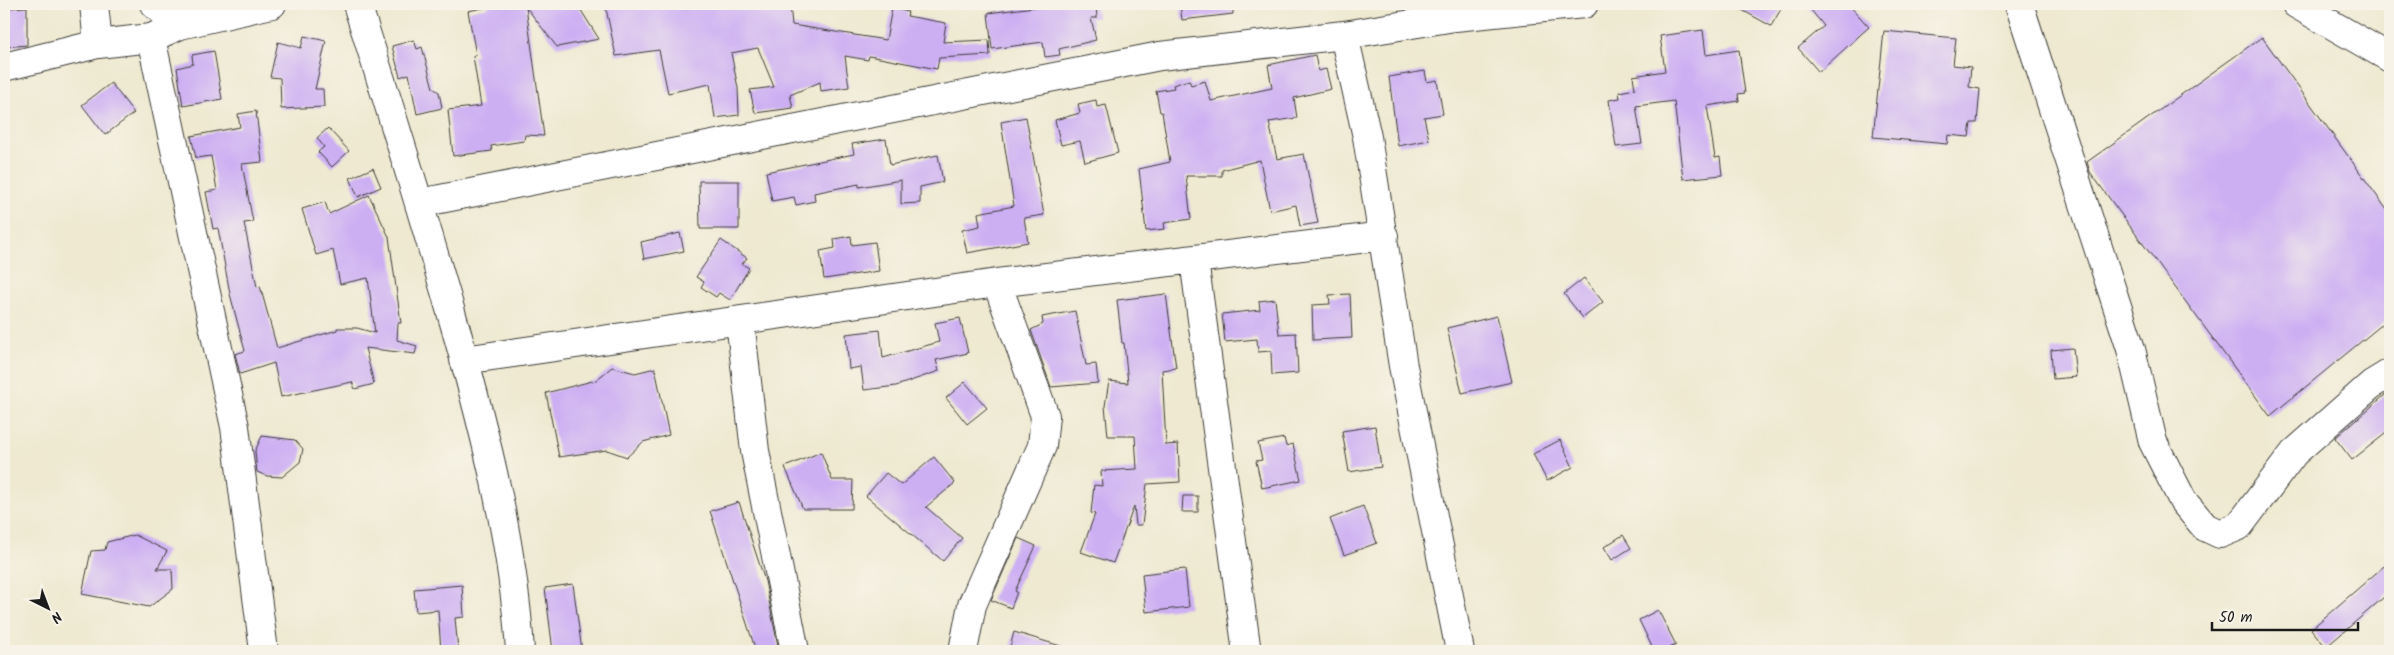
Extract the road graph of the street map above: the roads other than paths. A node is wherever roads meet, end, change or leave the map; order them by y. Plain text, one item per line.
1 (94, 4) edge
2 (154, 4) edge
3 (272, 4) edge
4 (357, 4) edge
5 (1584, 4) edge
6 (2019, 4) edge
7 (2296, 4) edge
8 (1454, 10) edge
9 (180, 26) junction
10 (1344, 35) junction
11 (151, 38) junction
12 (98, 44) junction
13 (2390, 58) edge
14 (4, 67) edge
15 (420, 203) junction
16 (1384, 236) junction
17 (1194, 260) junction
18 (997, 283) junction
19 (740, 321) junction
20 (464, 360) junction
21 (2390, 373) edge
22 (264, 651) edge
23 (520, 651) edge
24 (795, 651) edge
25 (963, 651) edge
26 (1244, 651) edge
27 (1460, 651) edge

1 - 12 street
2 - 9 street
3 - 9 street
4 - 15 street
5 - 8 street
6 - 21 street
7 - 13 street
8 - 10 street
9 - 11 street
10 - 15 street
10 - 16 street
11 - 12 street
11 - 22 street
12 - 14 street
15 - 20 street
16 - 17 street
16 - 27 street
17 - 18 street
17 - 26 street
18 - 19 street
18 - 25 street
19 - 20 street
19 - 24 street
20 - 23 street

